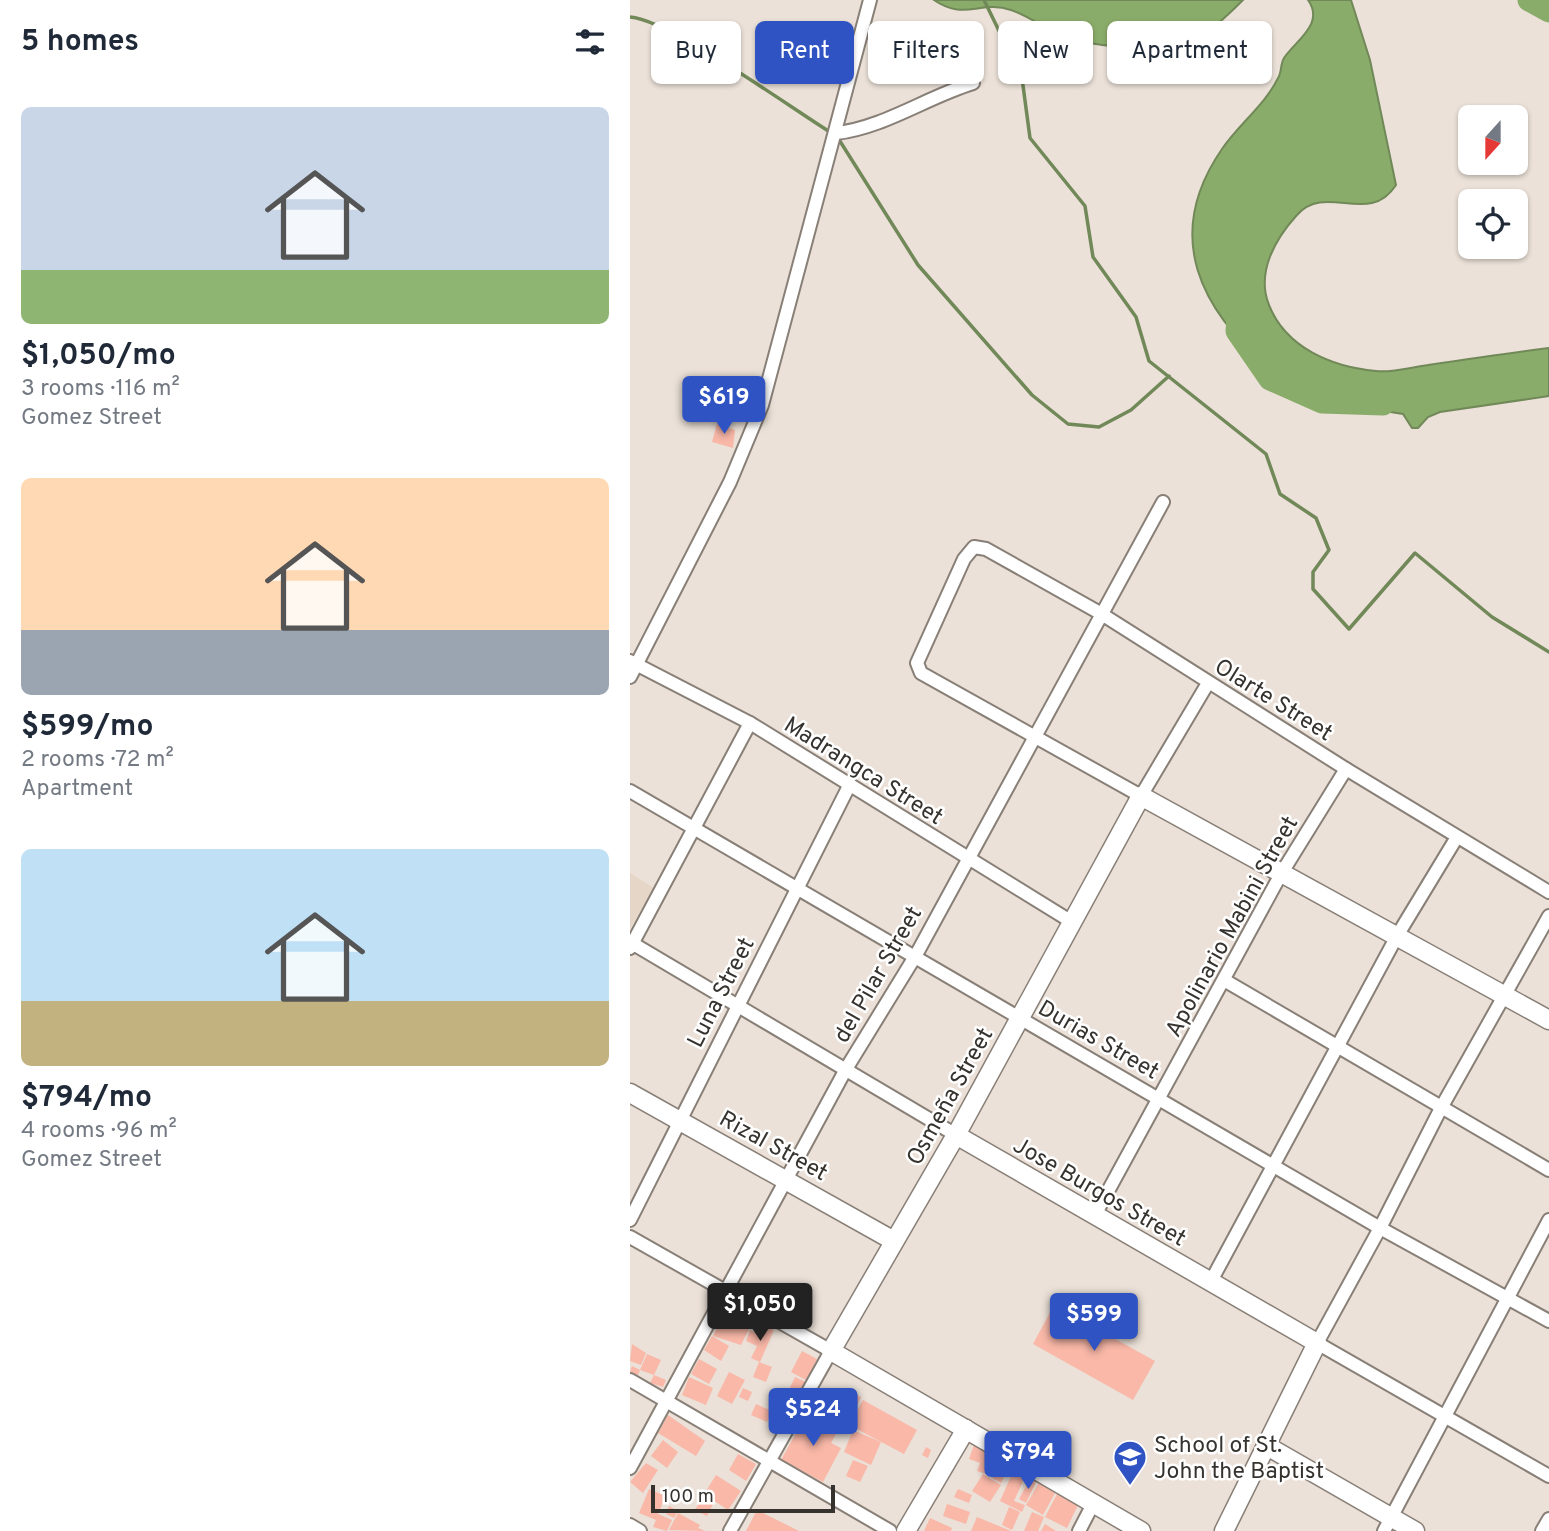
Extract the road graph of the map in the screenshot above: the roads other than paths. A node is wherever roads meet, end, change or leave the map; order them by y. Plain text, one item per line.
1 (870, 0) edge
2 (970, 84) edge
3 (836, 133) junction
4 (1163, 502) dead end
5 (1100, 613) junction
6 (633, 662) edge
7 (630, 677) edge
8 (1208, 683) junction
9 (750, 723) junction
10 (1034, 736) junction
11 (1346, 769) junction
12 (850, 784) junction
13 (630, 790) edge
14 (1141, 796) junction
15 (695, 828) junction
16 (1457, 837) junction
17 (966, 859) junction
18 (1281, 874) junction
19 (797, 886) junction
20 (1549, 892) edge
21 (1549, 916) edge
22 (1072, 922) junction
23 (1397, 936) junction
24 (631, 944) edge
25 (916, 955) junction
26 (1224, 980) junction
27 (1506, 996) junction
28 (737, 1004) junction
29 (1020, 1018) junction
30 (1549, 1020) edge
31 (1339, 1047) junction
32 (846, 1069) junction
33 (630, 1093) edge
34 (1159, 1097) junction
35 (1441, 1108) junction
36 (679, 1120) junction
37 (957, 1135) junction
38 (1272, 1165) junction
39 (1549, 1170) edge
40 (786, 1178) junction
41 (1095, 1215) junction
42 (630, 1220) edge
43 (1549, 1220) edge
44 (1380, 1228) junction
45 (630, 1237) edge
46 (894, 1241) junction
47 (1210, 1283) junction
48 (726, 1294) junction
49 (1507, 1297) junction
50 (1549, 1321) edge
51 (1317, 1343) junction
52 (831, 1351) junction
53 (630, 1380) edge
54 (666, 1399) junction
55 (1443, 1416) junction
56 (967, 1429) junction
57 (1267, 1446) junction
58 (769, 1458) junction
59 (630, 1468) edge
60 (1549, 1476) edge
61 (1094, 1503) junction
62 (1549, 1519) edge
63 (1388, 1524) edge
64 (630, 1525) edge
65 (640, 1531) edge
66 (730, 1531) edge
67 (890, 1531) edge
68 (906, 1531) edge
69 (1079, 1531) edge
70 (1141, 1531) edge
71 (1224, 1531) edge
72 (1415, 1531) edge
73 (1542, 1531) edge

1 - 3 street
2 - 3 street
3 - 6 street
4 - 5 street, del Pilar Street
5 - 8 street, Olarte Street
5 - 10 street, del Pilar Street
5 - 10 street, Olarte Street
6 - 7 street
6 - 9 street, Madrangca Street
8 - 11 street, Olarte Street
8 - 14 street, Osmeña Street
9 - 12 street, Madrangca Street
9 - 15 street
10 - 14 street
10 - 17 street, del Pilar Street
11 - 16 street, Olarte Street
11 - 18 street, Apolinario Mabini Street
12 - 17 street, Madrangca Street
12 - 19 street, Luna Street
13 - 15 street, Durias Street
14 - 18 street
14 - 22 street, Osmeña Street
15 - 19 street, Durias Street
15 - 24 street
16 - 20 street, Olarte Street
16 - 23 street
17 - 22 street, Madrangca Street
17 - 25 street, del Pilar Street
18 - 23 street
18 - 26 street, Apolinario Mabini Street
19 - 25 street, Durias Street
19 - 28 street, Luna Street
21 - 27 street
22 - 29 street, Osmeña Street
23 - 27 street
23 - 31 street
24 - 28 street, Jose Burgos Street
25 - 29 street, Durias Street
25 - 32 street, del Pilar Street
26 - 31 street
26 - 34 street, Apolinario Mabini Street
27 - 30 street
27 - 35 street
28 - 32 street, Jose Burgos Street
28 - 36 street, Luna Street
29 - 34 street, Durias Street
29 - 37 street, Osmeña Street
31 - 35 street
31 - 38 street
32 - 37 street, Jose Burgos Street
32 - 40 street, del Pilar Street
33 - 36 street, Rizal Street
34 - 38 street, Durias Street
34 - 41 street, Apolinario Mabini Street
35 - 39 street
35 - 44 street
36 - 40 street, Rizal Street
36 - 42 street, Luna Street
37 - 41 street, Jose Burgos Street
37 - 46 street, Osmeña Street
38 - 44 street, Durias Street
38 - 47 street
40 - 46 street, Rizal Street
40 - 48 street, del Pilar Street
41 - 47 street, Jose Burgos Street
43 - 49 street
44 - 49 street, Durias Street
44 - 51 street
45 - 48 street
46 - 52 street, Osmeña Street
47 - 51 street, Jose Burgos Street
48 - 52 street
48 - 54 street, del Pilar Street
49 - 50 street, Durias Street
49 - 55 street
51 - 55 street, Jose Burgos Street
51 - 57 street
52 - 56 street
52 - 58 street, Osmeña Street
53 - 54 street
54 - 58 street
54 - 59 street, del Pilar Street
55 - 60 street, Jose Burgos Street
55 - 63 street
56 - 61 street
56 - 68 street
57 - 63 street
57 - 71 street
58 - 66 street, Osmeña Street
58 - 67 street
61 - 69 street
61 - 70 street
62 - 73 street
63 - 72 street
64 - 65 street

